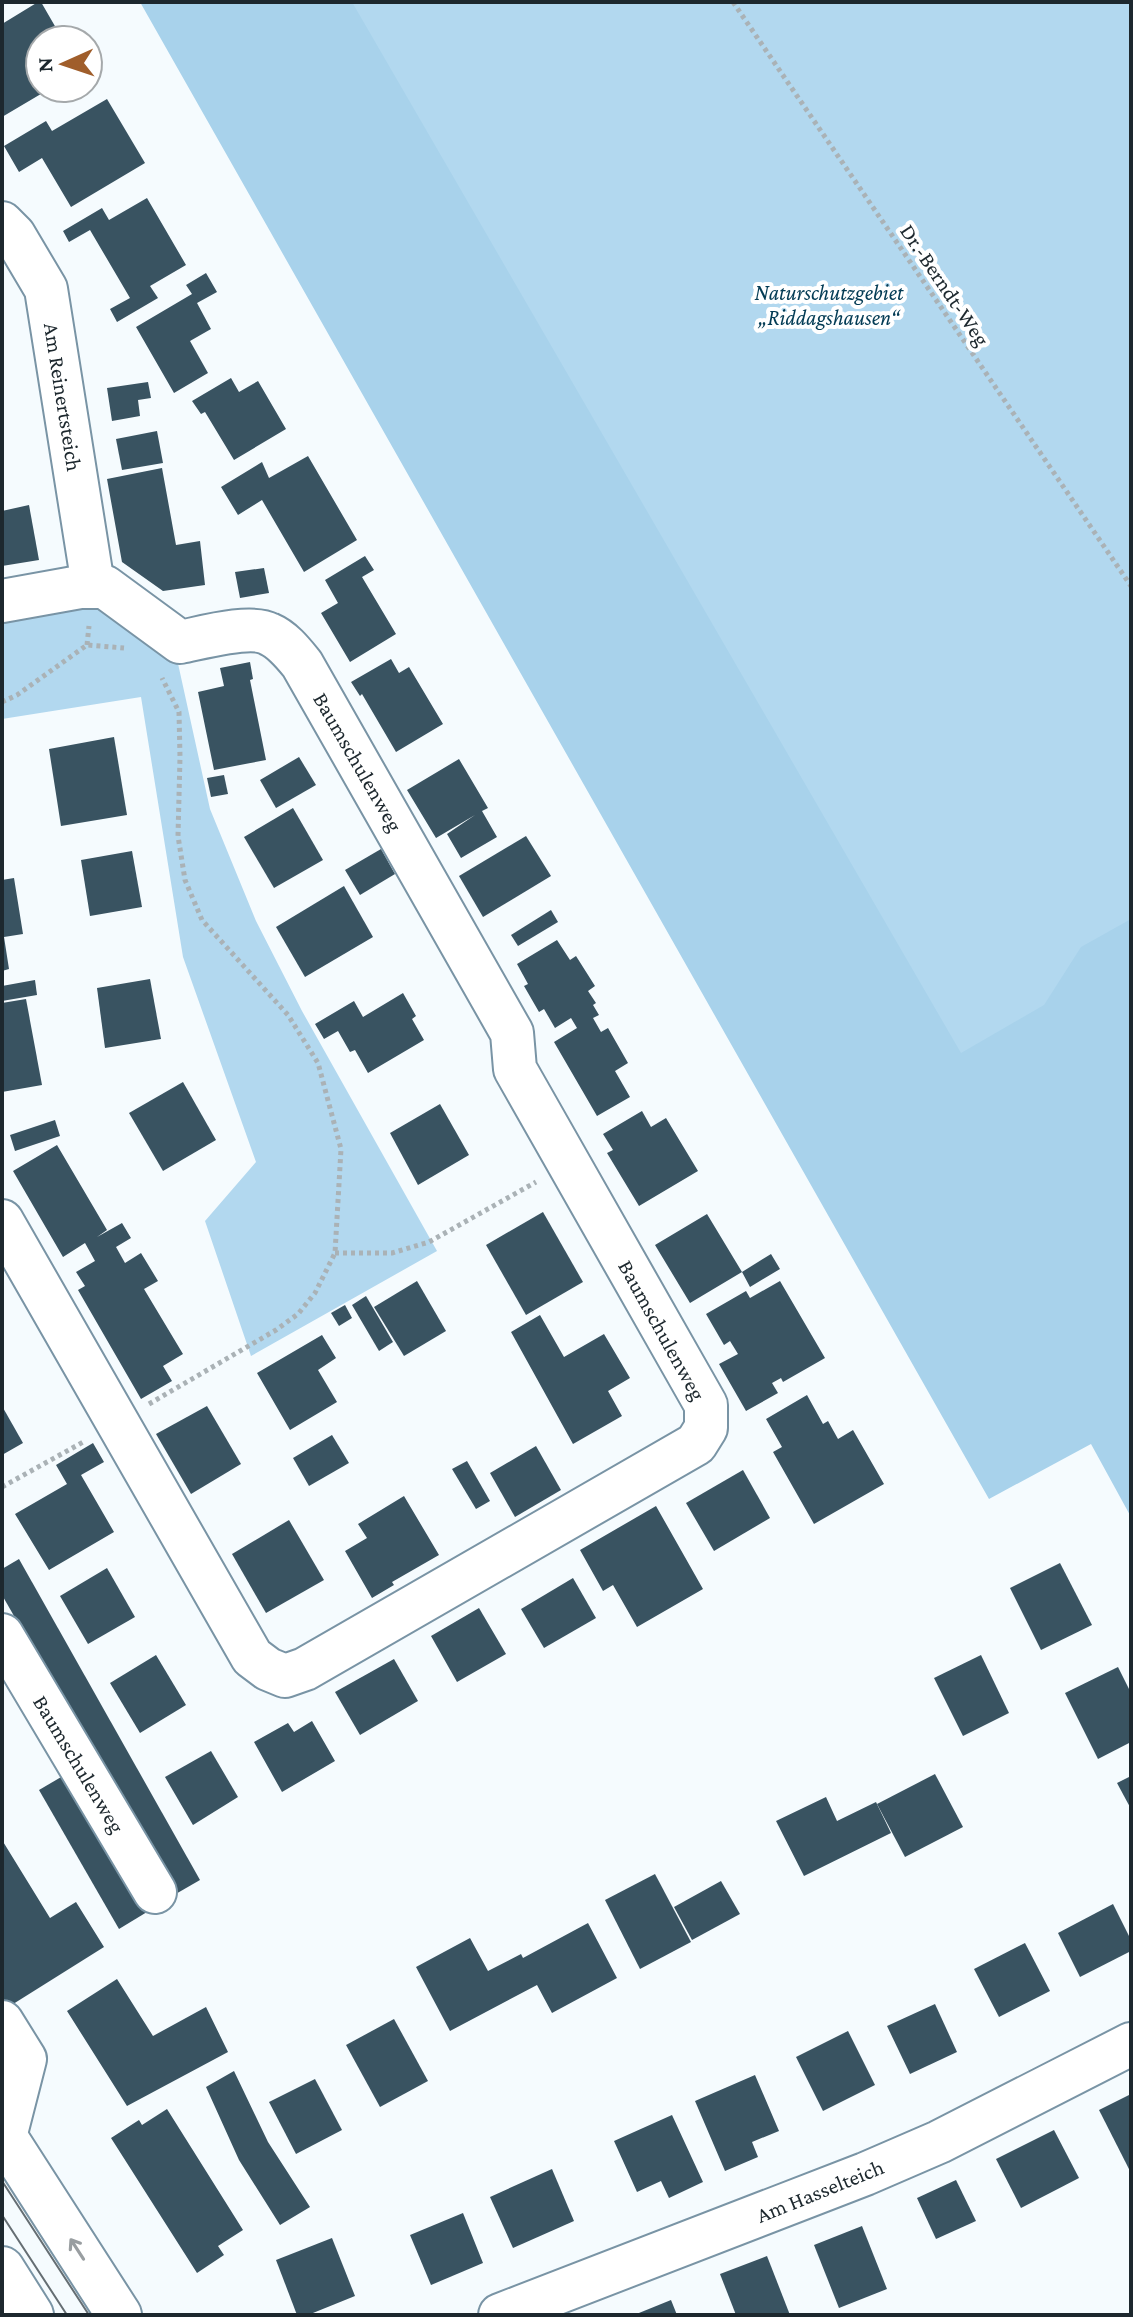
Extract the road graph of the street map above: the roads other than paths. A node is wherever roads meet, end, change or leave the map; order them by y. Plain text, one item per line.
1 (2, 223) edge
2 (93, 585) junction
3 (2, 601) edge
4 (2, 1221) edge
5 (2, 1635) edge
6 (155, 1892) dead end
7 (2, 2022) edge
8 (1131, 2044) edge
9 (3, 2135) edge
10 (2, 2269) edge
11 (525, 2310) edge
12 (31, 2315) edge
13 (119, 2315) edge

1 - 2 street, Am Reinertsteich
2 - 3 street
2 - 4 street, Baumschulenweg
5 - 6 street, Baumschulenweg
7 - 9 street
8 - 11 street, Am Hasselteich
13 -> 9 main road
10 - 12 main road

